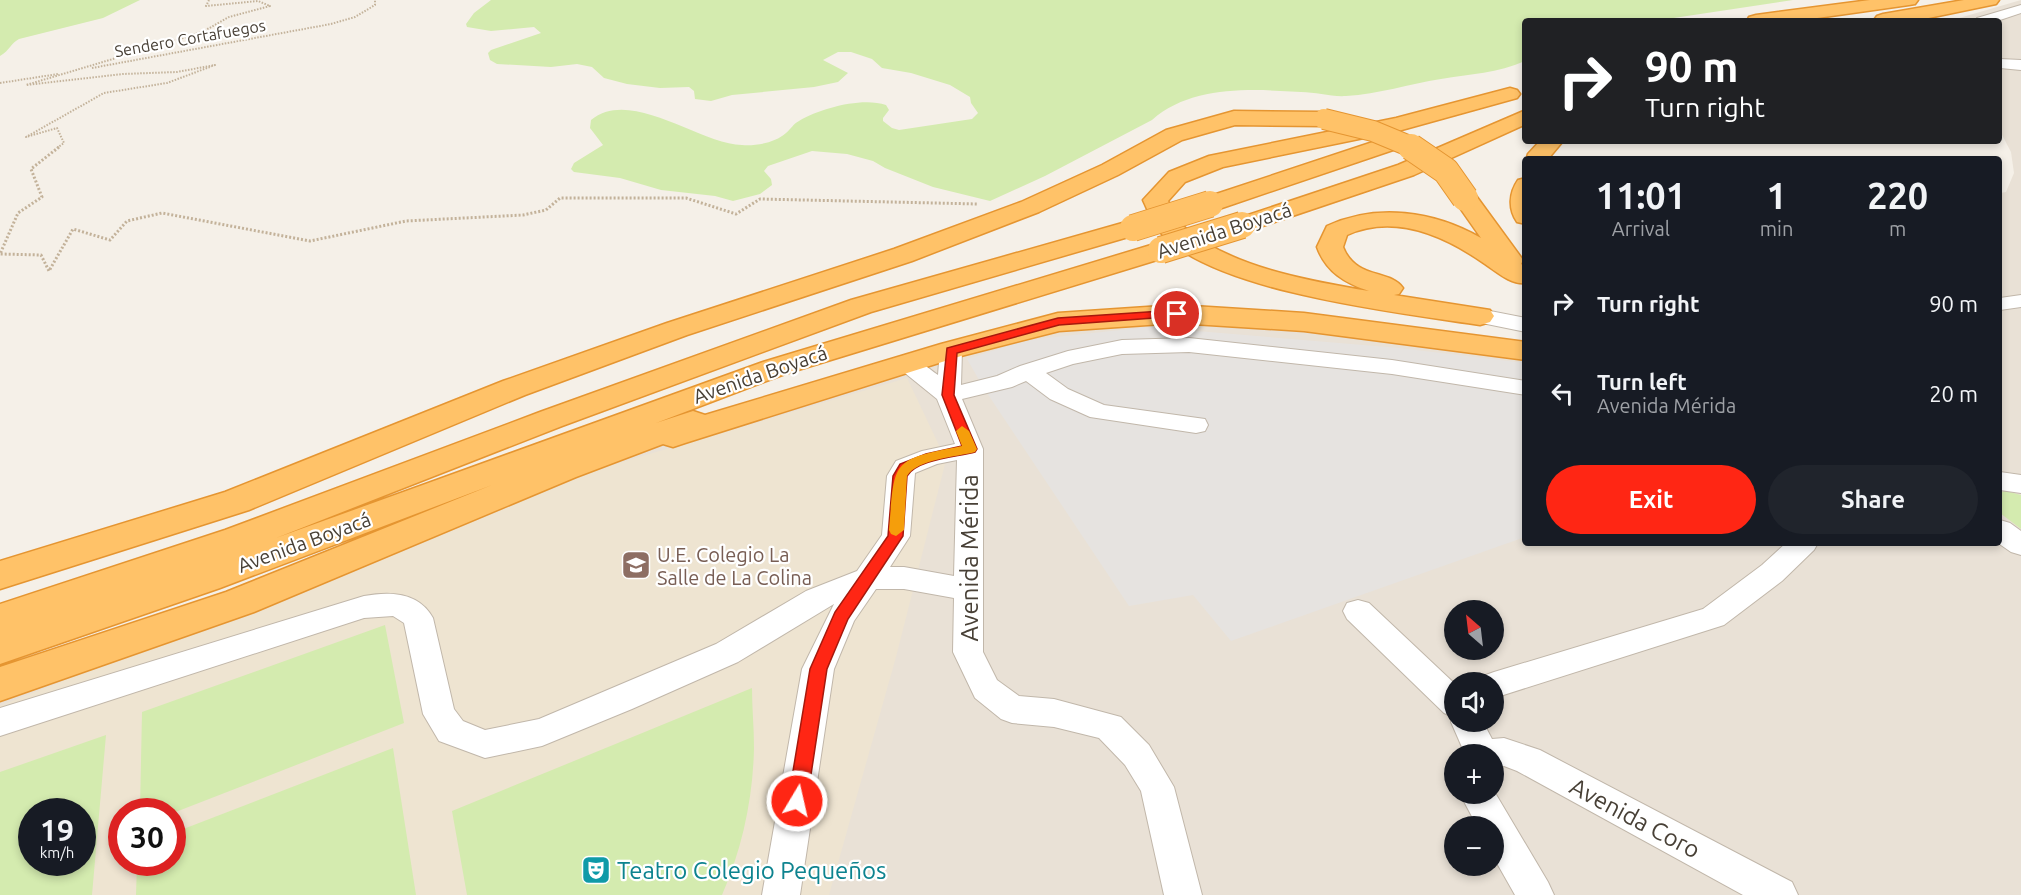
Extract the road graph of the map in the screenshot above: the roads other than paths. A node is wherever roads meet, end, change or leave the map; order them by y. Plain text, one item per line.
1 (1909, 0) edge
2 (1990, 0) edge
3 (2021, 9) edge
4 (1778, 18) edge
5 (1895, 18) edge
6 (1992, 18) edge
7 (2002, 64) edge
8 (2021, 65) edge
9 (1518, 91) edge
10 (1522, 118) edge
11 (1549, 144) edge
12 (1539, 156) edge
13 (1522, 274) edge
14 (1085, 275) junction
15 (1522, 276) edge
16 (2021, 301) edge
17 (2002, 304) edge
18 (861, 306) junction
19 (2021, 315) edge
20 (1480, 316) junction
21 (2002, 318) edge
22 (1522, 324) edge
23 (1522, 350) edge
24 (951, 351) junction
25 (908, 364) junction
26 (1028, 371) junction
27 (1522, 387) edge
28 (514, 388) junction
29 (948, 395) junction
30 (1196, 425) dead end
31 (970, 449) junction
32 (564, 469) junction
33 (2002, 481) edge
34 (2021, 484) edge
35 (2002, 531) edge
36 (2021, 545) edge
37 (1801, 546) edge
38 (0, 575) edge
39 (868, 578) junction
40 (968, 589) junction
41 (1358, 611) dead end
42 (0, 619) edge
43 (0, 648) edge
44 (1504, 682) edge
45 (0, 684) edge
46 (1444, 693) edge
47 (0, 722) edge
48 (1504, 752) edge
49 (1483, 804) edge
50 (781, 895) edge
51 (1183, 895) edge
52 (1535, 895) edge
53 (1779, 895) edge

1 - 4 highway
2 - 5 highway
3 - 6 street
7 - 8 street
9 - 18 highway, Avenida Boyacá, bridge
9 - 20 highway
10 - 14 highway, Avenida Boyacá, bridge
11 - 12 highway
13 - 28 highway, bridge
14 - 32 highway
14 - 43 highway, Avenida Boyacá
15 - 20 highway
16 - 17 street
18 - 28 highway
18 - 42 highway, Avenida Boyacá
19 - 21 street
20 - 22 street
23 - 24 highway
24 - 25 highway
24 - 29 street, Avenida Mérida
25 - 29 street
25 - 32 highway
26 - 27 street
26 - 29 street
26 - 30 street
28 - 38 highway
29 - 31 street, Avenida Mérida
31 - 39 street
31 - 40 street, Avenida Mérida
32 - 45 highway
33 - 34 street
35 - 36 street
37 - 44 street
39 - 40 street
39 - 47 street
39 - 50 street
40 - 51 street, Avenida Mérida
41 - 46 street
48 - 53 street, Avenida Coro
49 - 52 street

